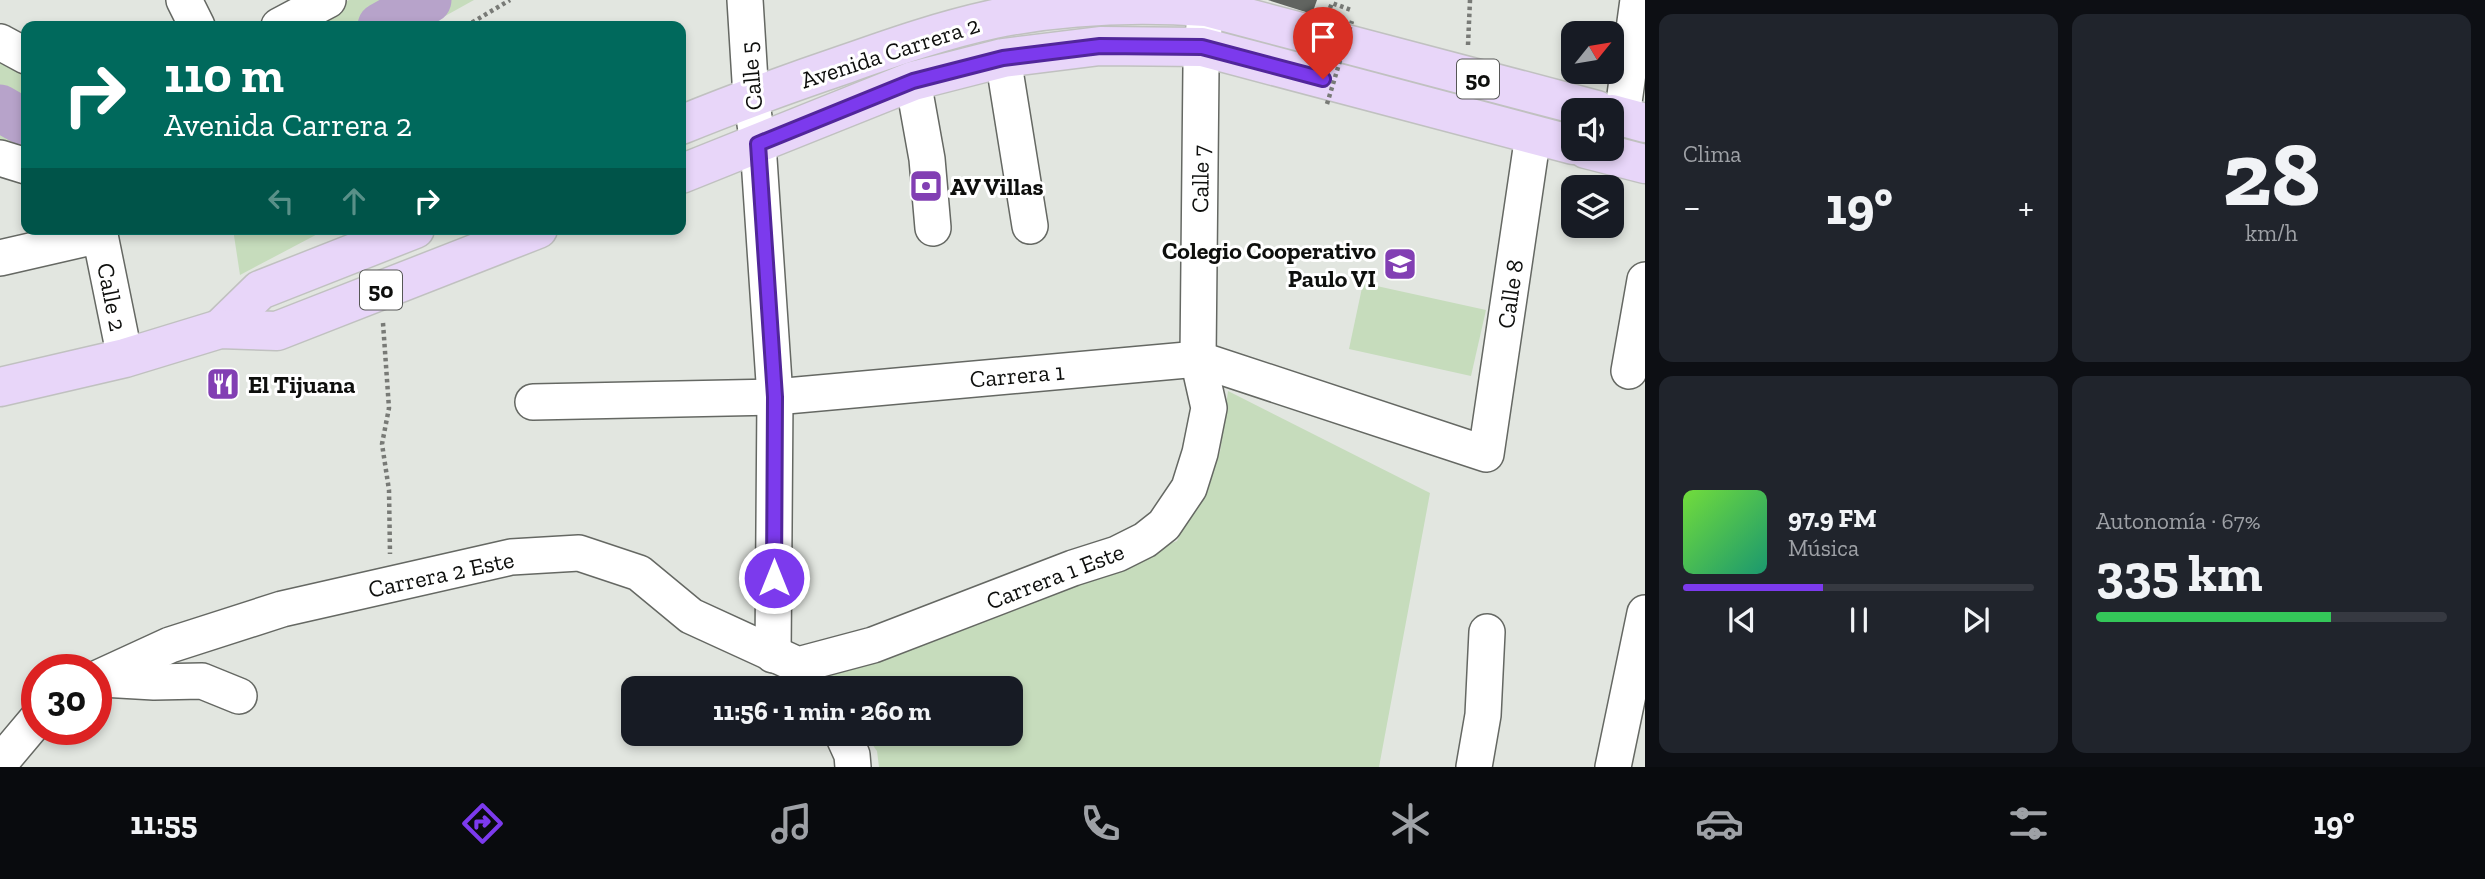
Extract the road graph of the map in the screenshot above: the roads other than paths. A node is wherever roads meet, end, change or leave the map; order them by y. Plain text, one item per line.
1 (184, 0) edge
2 (328, 0) edge
3 (745, 0) edge
4 (1638, 0) edge
5 (1206, 3) edge
6 (1070, 4) edge
7 (993, 10) edge
8 (194, 21) edge
9 (288, 21) edge
10 (0, 41) edge
11 (1202, 47) junction
12 (21, 53) edge
13 (1003, 58) junction
14 (913, 81) junction
15 (751, 97) junction
16 (1622, 98) edge
17 (1561, 101) edge
18 (686, 123) edge
19 (1533, 135) junction
20 (1561, 142) edge
21 (758, 144) junction
22 (0, 158) edge
23 (1624, 159) edge
24 (21, 164) edge
25 (1645, 164) edge
26 (686, 172) edge
27 (1030, 226) dead end
28 (933, 228) dead end
29 (400, 235) edge
30 (523, 235) edge
31 (0, 258) edge
32 (1645, 280) edge
33 (220, 329) junction
34 (125, 358) junction
35 (1198, 359) junction
36 (1629, 371) dead end
37 (0, 387) edge
38 (775, 397) junction
39 (533, 402) dead end
40 (1486, 454) joint
41 (1645, 613) edge
42 (1487, 632) dead end
43 (795, 669) edge
44 (112, 671) edge
45 (112, 679) edge
46 (239, 696) dead end
47 (21, 738) edge
48 (848, 746) edge
49 (0, 763) edge
50 (853, 767) edge
51 (1474, 767) edge
52 (1613, 767) edge

1 - 8 street
2 - 9 street
3 - 15 street, Calle 5
4 - 16 street
5 - 6 main road, Avenida Carrera 2 / 50
5 - 11 street, Calle 7
5 - 17 main road, Avenida Carrera 2 / 50
6 - 7 main road, Avenida Carrera 2 / 50
7 - 13 main road
7 - 15 main road, Avenida Carrera 2 / 50
10 - 12 street
11 - 13 main road, Avenida Carrera 2 / 50
11 - 19 main road, Avenida Carrera 2 / 50
11 - 35 street, Calle 7
13 - 14 main road, Avenida Carrera 2 / 50
13 - 27 street
14 - 21 main road, Avenida Carrera 2 / 50
14 - 28 street
15 - 18 main road, Avenida Carrera 2 / 50
15 - 21 street, Calle 5
19 - 20 main road, Avenida Carrera 2 / 50
19 - 40 street, Calle 8
21 - 26 main road, Avenida Carrera 2 / 50
21 - 38 street, Calle 5
22 - 24 street
23 - 25 main road
29 - 33 main road, 50
30 - 33 main road, 50
31 - 34 street, Calle 2
32 - 36 street
33 - 34 main road, 50
34 - 37 main road, 50
35 - 38 street, Carrera 1
35 - 40 street, Carrera 1
35 - 43 street, Carrera 1 Este
38 - 39 street, Carrera 1
38 - 43 street, Calle 5
41 - 52 street
42 - 51 street
43 - 44 street, Carrera 2 Este
45 - 46 street
47 - 49 street
48 - 50 street

